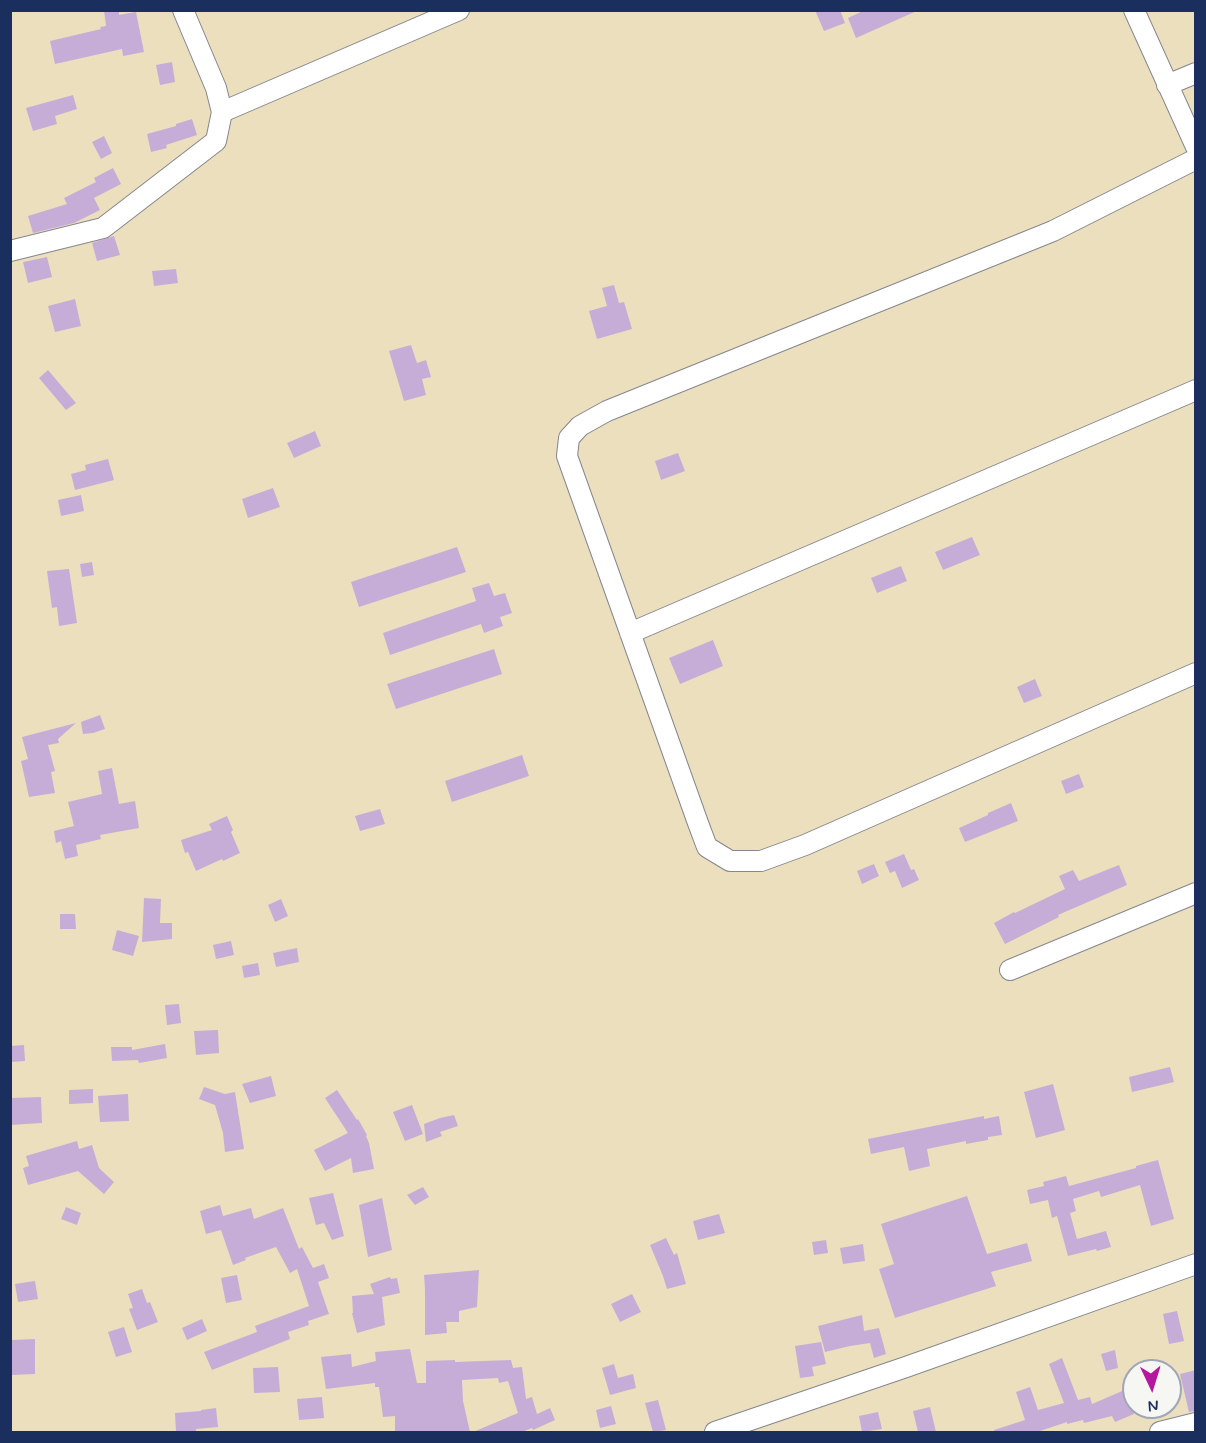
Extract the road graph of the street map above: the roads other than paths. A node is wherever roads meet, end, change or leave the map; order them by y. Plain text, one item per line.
1 (183, 10) edge
2 (459, 10) edge
3 (1134, 10) edge
4 (1196, 73) edge
5 (1167, 85) junction
6 (222, 112) junction
7 (1196, 147) edge
8 (1196, 159) edge
9 (10, 251) edge
10 (1196, 390) edge
11 (630, 633) junction
12 (1196, 673) edge
13 (1196, 893) edge
14 (1010, 970) dead end
15 (1196, 1264) edge
16 (1196, 1423) edge
17 (715, 1432) edge
18 (1160, 1432) edge

1 - 6 street
2 - 6 street
3 - 5 street
4 - 5 street
5 - 7 street
6 - 9 street
8 - 11 street
10 - 11 street
11 - 12 street
13 - 14 street
15 - 17 street
16 - 18 street

